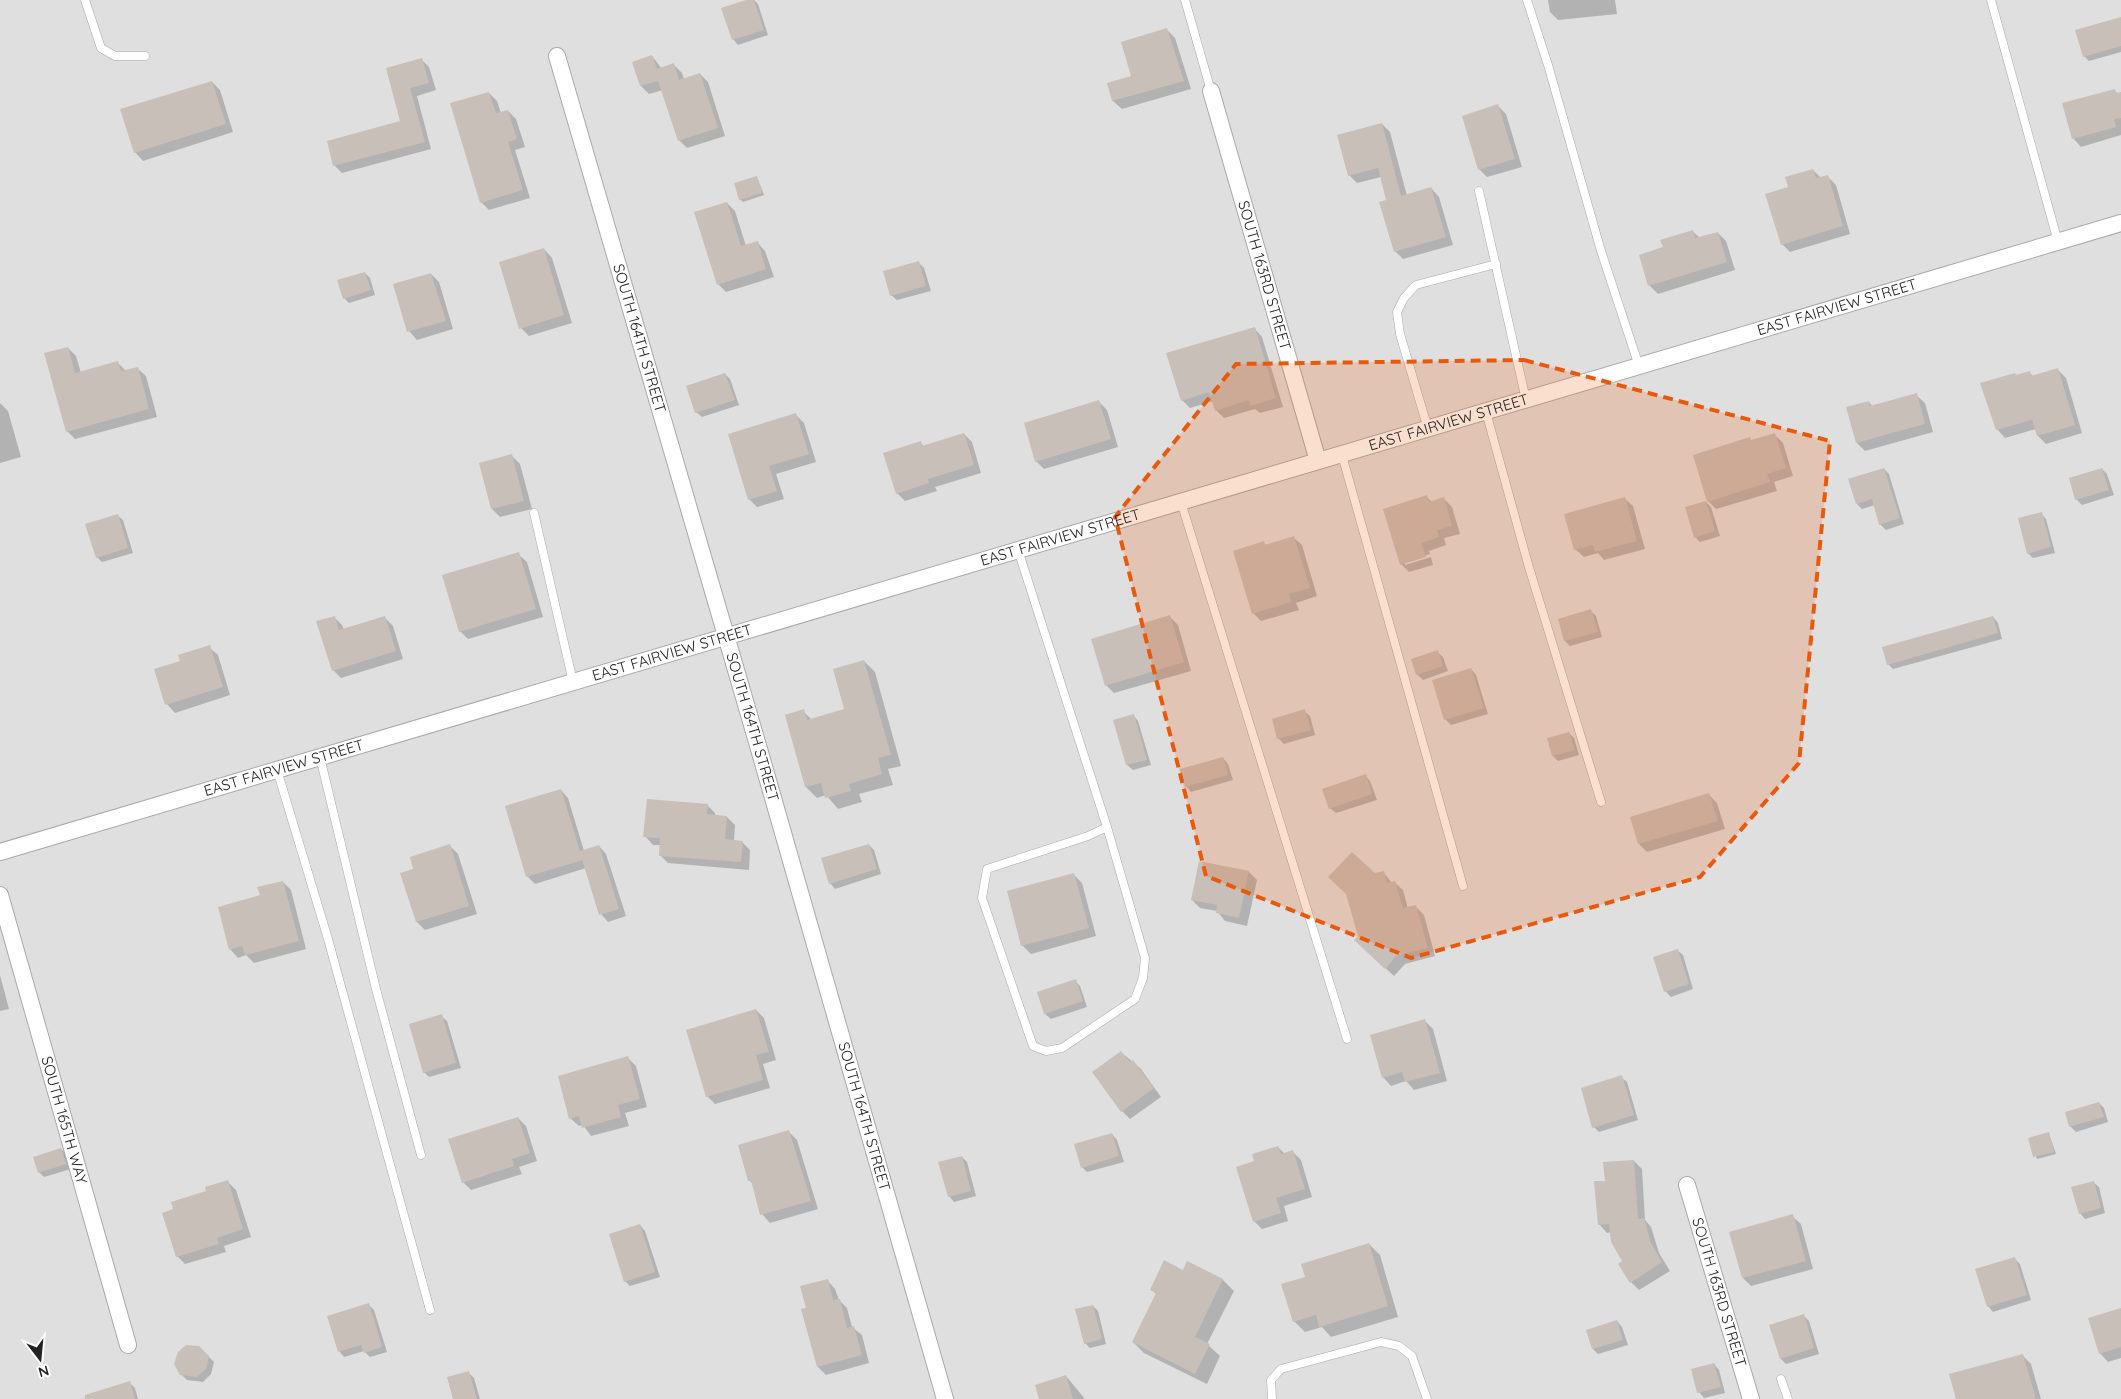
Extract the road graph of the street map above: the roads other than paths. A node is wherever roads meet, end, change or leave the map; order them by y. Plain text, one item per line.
1 (85, 0) edge
2 (1184, 0) edge
3 (1527, 0) edge
4 (1992, 0) edge
5 (145, 56) dead end
6 (557, 56) dead end
7 (1211, 92) joint
8 (1479, 190) dead end
9 (2121, 223) edge
10 (2058, 242) junction
11 (1496, 264) junction
12 (1640, 366) junction
13 (1526, 400) junction
14 (1486, 412) junction
15 (1428, 429) junction
16 (1342, 454) junction
17 (1318, 462) junction
18 (1181, 502) junction
19 (534, 513) dead end
20 (1018, 550) junction
21 (726, 637) junction
22 (573, 682) junction
23 (320, 757) junction
24 (277, 770) junction
25 (1600, 802) dead end
26 (1107, 827) junction
27 (0, 852) edge
28 (1462, 886) dead end
29 (0, 895) edge
30 (1347, 1039) dead end
31 (421, 1155) dead end
32 (1687, 1186) dead end
33 (430, 1310) dead end
34 (128, 1344) dead end
35 (1781, 1379) dead end
36 (945, 1399) edge
37 (1272, 1399) edge
38 (1427, 1399) edge
39 (1750, 1399) edge
40 (1788, 1399) edge

1 - 5 lane
2 - 7 lane
3 - 12 lane
4 - 10 lane
6 - 21 street, SOUTH 164TH STREET
7 - 17 street, SOUTH 163RD STREET
8 - 11 lane
9 - 10 street, EAST FAIRVIEW STREET
10 - 12 street, EAST FAIRVIEW STREET
11 - 13 lane
11 - 15 lane
12 - 13 street, EAST FAIRVIEW STREET
13 - 14 street, EAST FAIRVIEW STREET
14 - 15 street, EAST FAIRVIEW STREET
14 - 25 lane
15 - 16 street, EAST FAIRVIEW STREET
16 - 17 street, EAST FAIRVIEW STREET
16 - 28 lane
17 - 18 street, EAST FAIRVIEW STREET
18 - 20 street, EAST FAIRVIEW STREET
18 - 30 lane
19 - 22 lane
20 - 21 street, EAST FAIRVIEW STREET
20 - 26 lane
21 - 22 street, EAST FAIRVIEW STREET
21 - 36 street, SOUTH 164TH STREET
22 - 23 street, EAST FAIRVIEW STREET
23 - 24 street, EAST FAIRVIEW STREET
23 - 31 lane
24 - 27 street, EAST FAIRVIEW STREET
24 - 33 lane
26 - 26 lane
29 - 34 street, SOUTH 165TH WAY
32 - 39 street, SOUTH 163RD STREET
35 - 40 lane
37 - 38 lane

